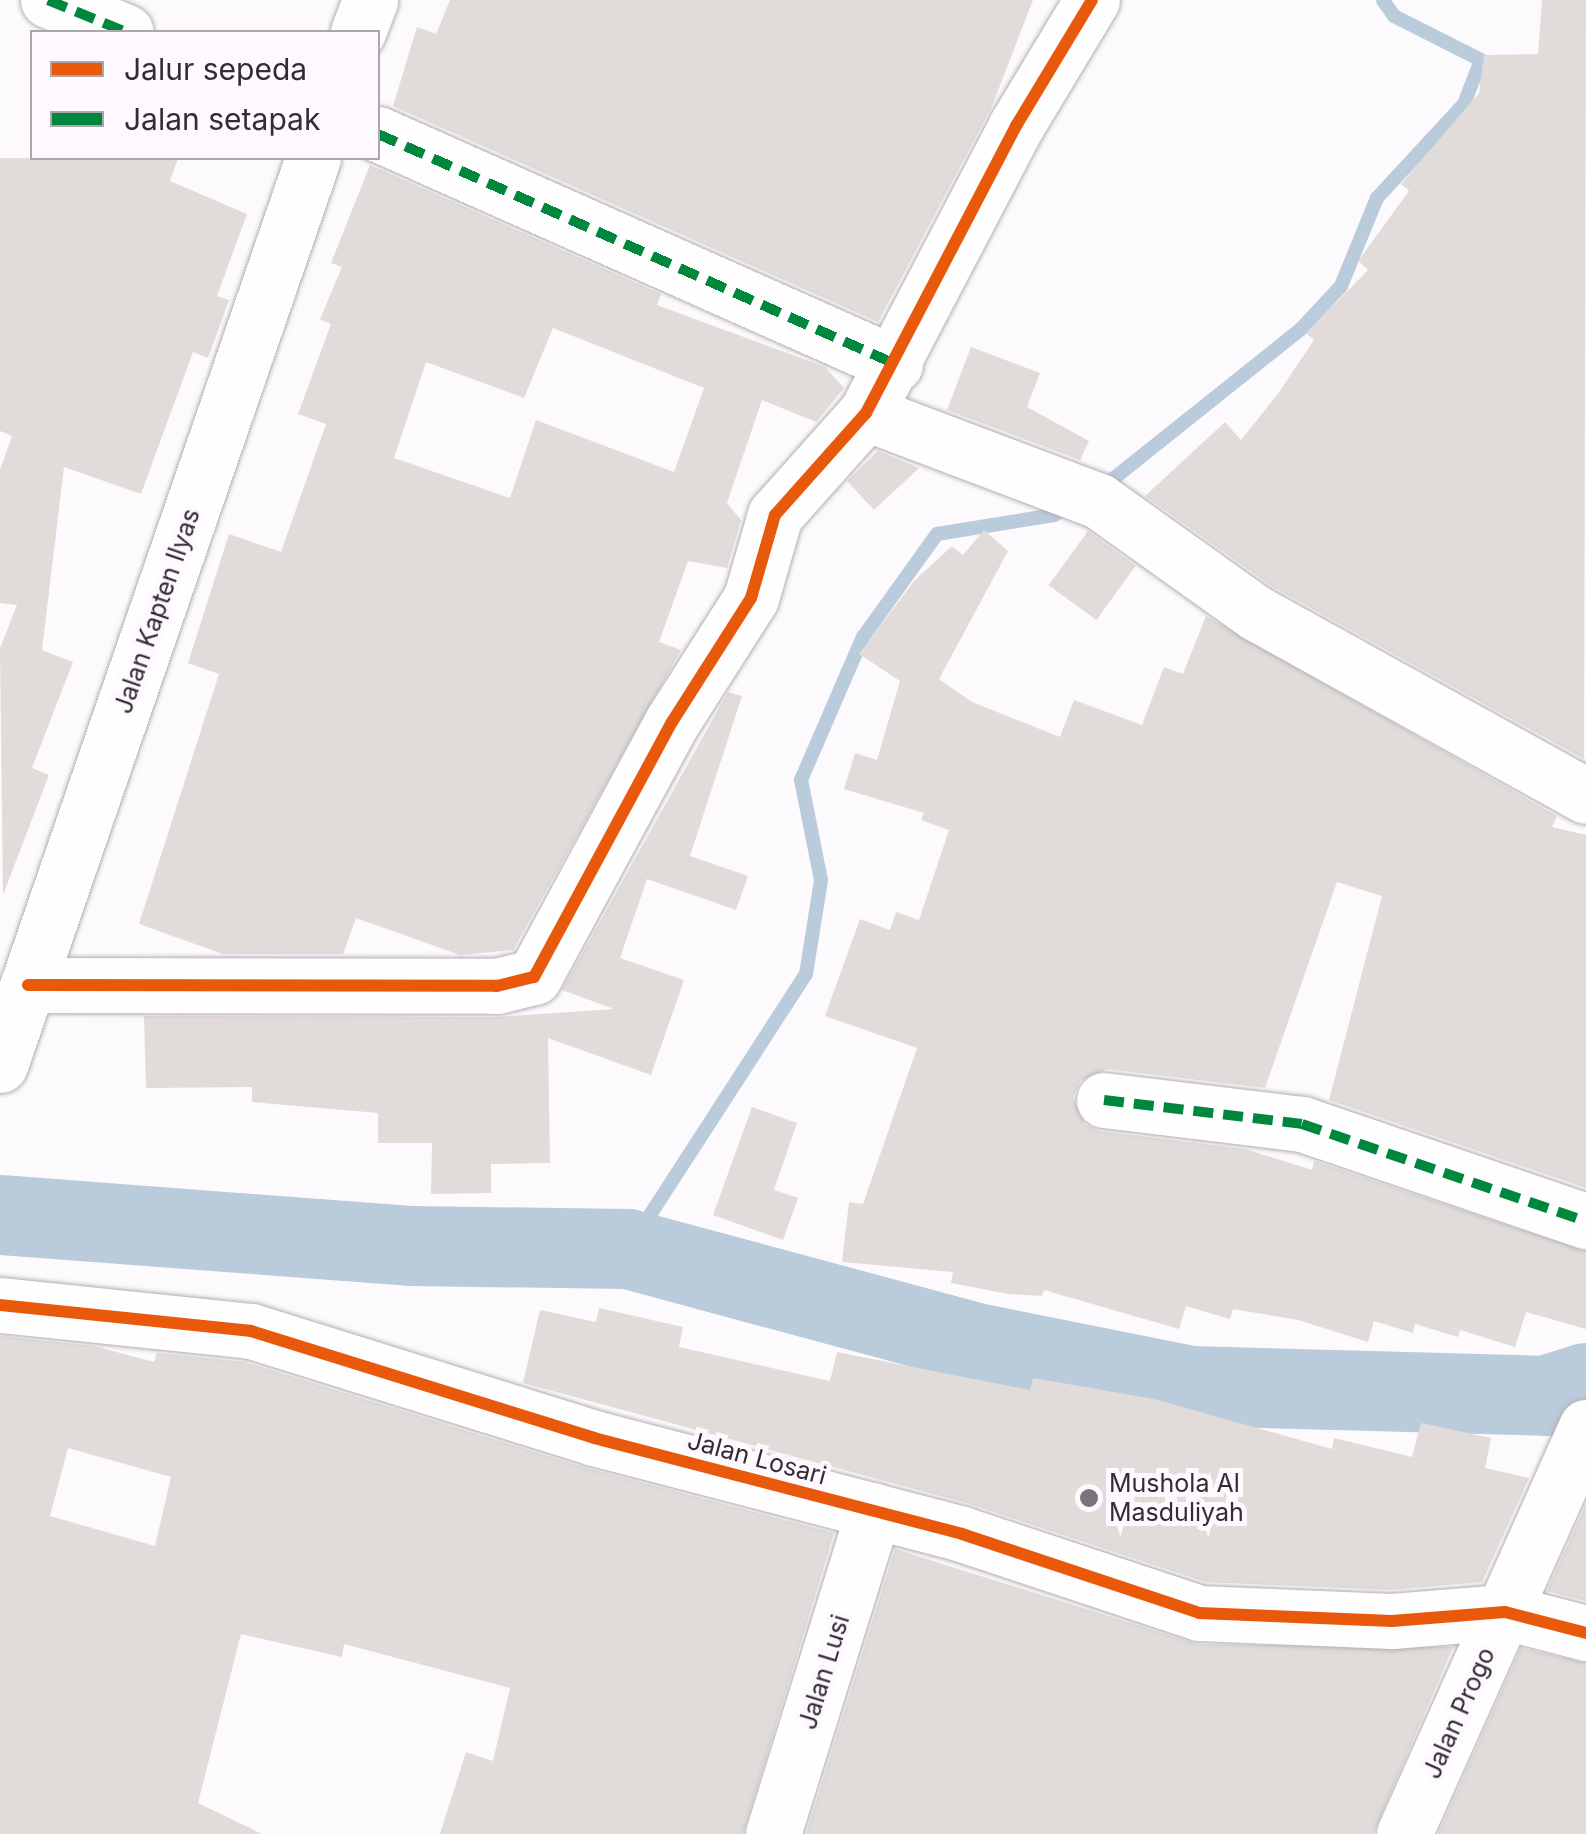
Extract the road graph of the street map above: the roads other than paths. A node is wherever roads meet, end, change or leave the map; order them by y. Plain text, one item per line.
1 (48, 0) edge
2 (370, 0) edge
3 (1092, 0) edge
4 (121, 30) edge
5 (359, 30) edge
6 (380, 135) edge
7 (312, 160) edge
8 (895, 364) junction
9 (866, 412) junction
10 (1586, 796) edge
11 (28, 984) junction
12 (0, 1065) edge
13 (1104, 1100) dead end
14 (1586, 1221) edge
15 (0, 1306) edge
16 (1580, 1442) edge
17 (874, 1510) junction
18 (1505, 1612) junction
19 (1586, 1632) edge
20 (773, 1834) edge
21 (1404, 1834) edge

1 - 4 street
2 - 5 street
3 - 8 street
6 - 8 street
7 - 11 street, Jalan Kapten Ilyas
8 - 9 street
9 - 10 street
9 - 11 street
11 - 12 street, Jalan Kapten Ilyas
13 - 14 street
15 - 17 street, Jalan Losari
16 - 18 street, Jalan Progo
17 - 18 street, Jalan Losari
17 - 20 street, Jalan Lusi
18 - 19 street, Jalan Losari
18 - 21 street, Jalan Progo

